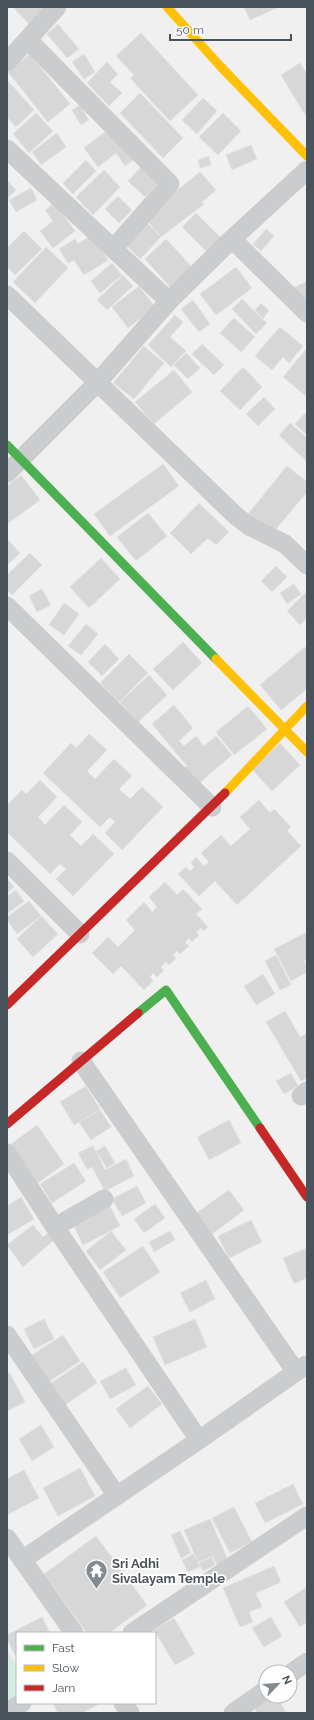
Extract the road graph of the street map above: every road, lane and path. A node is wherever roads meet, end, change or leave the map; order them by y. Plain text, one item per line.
1 (57, 7) edge
2 (167, 7) edge
3 (28, 40) junction
4 (7, 62) edge
5 (7, 149) edge
6 (307, 156) edge
7 (307, 170) edge
8 (232, 239) junction
9 (113, 249) junction
10 (7, 295) edge
11 (170, 301) junction
12 (307, 314) edge
13 (97, 383) junction
14 (7, 445) edge
15 (21, 459) junction
16 (7, 473) edge
17 (307, 565) edge
18 (7, 606) edge
19 (307, 706) edge
20 (286, 730) junction
21 (307, 752) edge
22 (212, 808) junction
23 (7, 860) edge
24 (80, 934) junction
25 (7, 1005) edge
26 (81, 1061) junction
27 (7, 1124) edge
28 (7, 1153) edge
29 (307, 1197) edge
30 (104, 1199) dead end
31 (56, 1227) junction
32 (7, 1335) edge
33 (302, 1368) edge
34 (199, 1440) junction
35 (117, 1496) junction
36 (307, 1516) edge
37 (7, 1538) edge
38 (22, 1560) junction
39 (73, 1632) edge
40 (133, 1632) edge
41 (307, 1662) edge
42 (298, 1668) edge
43 (258, 1696) edge
44 (20, 1704) edge
45 (124, 1704) edge
46 (7, 1712) edge
47 (130, 1713) edge
48 (233, 1713) edge

1 - 3 street
2 - 6 street
3 - 4 street
3 - 9 street
5 - 9 street
7 - 8 street
8 - 11 street
8 - 12 street
9 - 11 street
10 - 13 street
11 - 13 street
13 - 15 street
13 - 17 street
14 - 15 street
15 - 16 street
15 - 20 street
18 - 22 street
19 - 20 street
20 - 21 street
20 - 22 street
22 - 24 street
23 - 24 street
24 - 25 street
26 - 27 street
26 - 29 street
26 - 33 street
28 - 31 street
30 - 31 street
31 - 34 street
32 - 35 street
33 - 34 street
34 - 35 street
35 - 38 street
36 - 40 street
37 - 38 street
38 - 39 street
41 - 42 street
43 - 48 street
44 - 46 street
45 - 47 street

